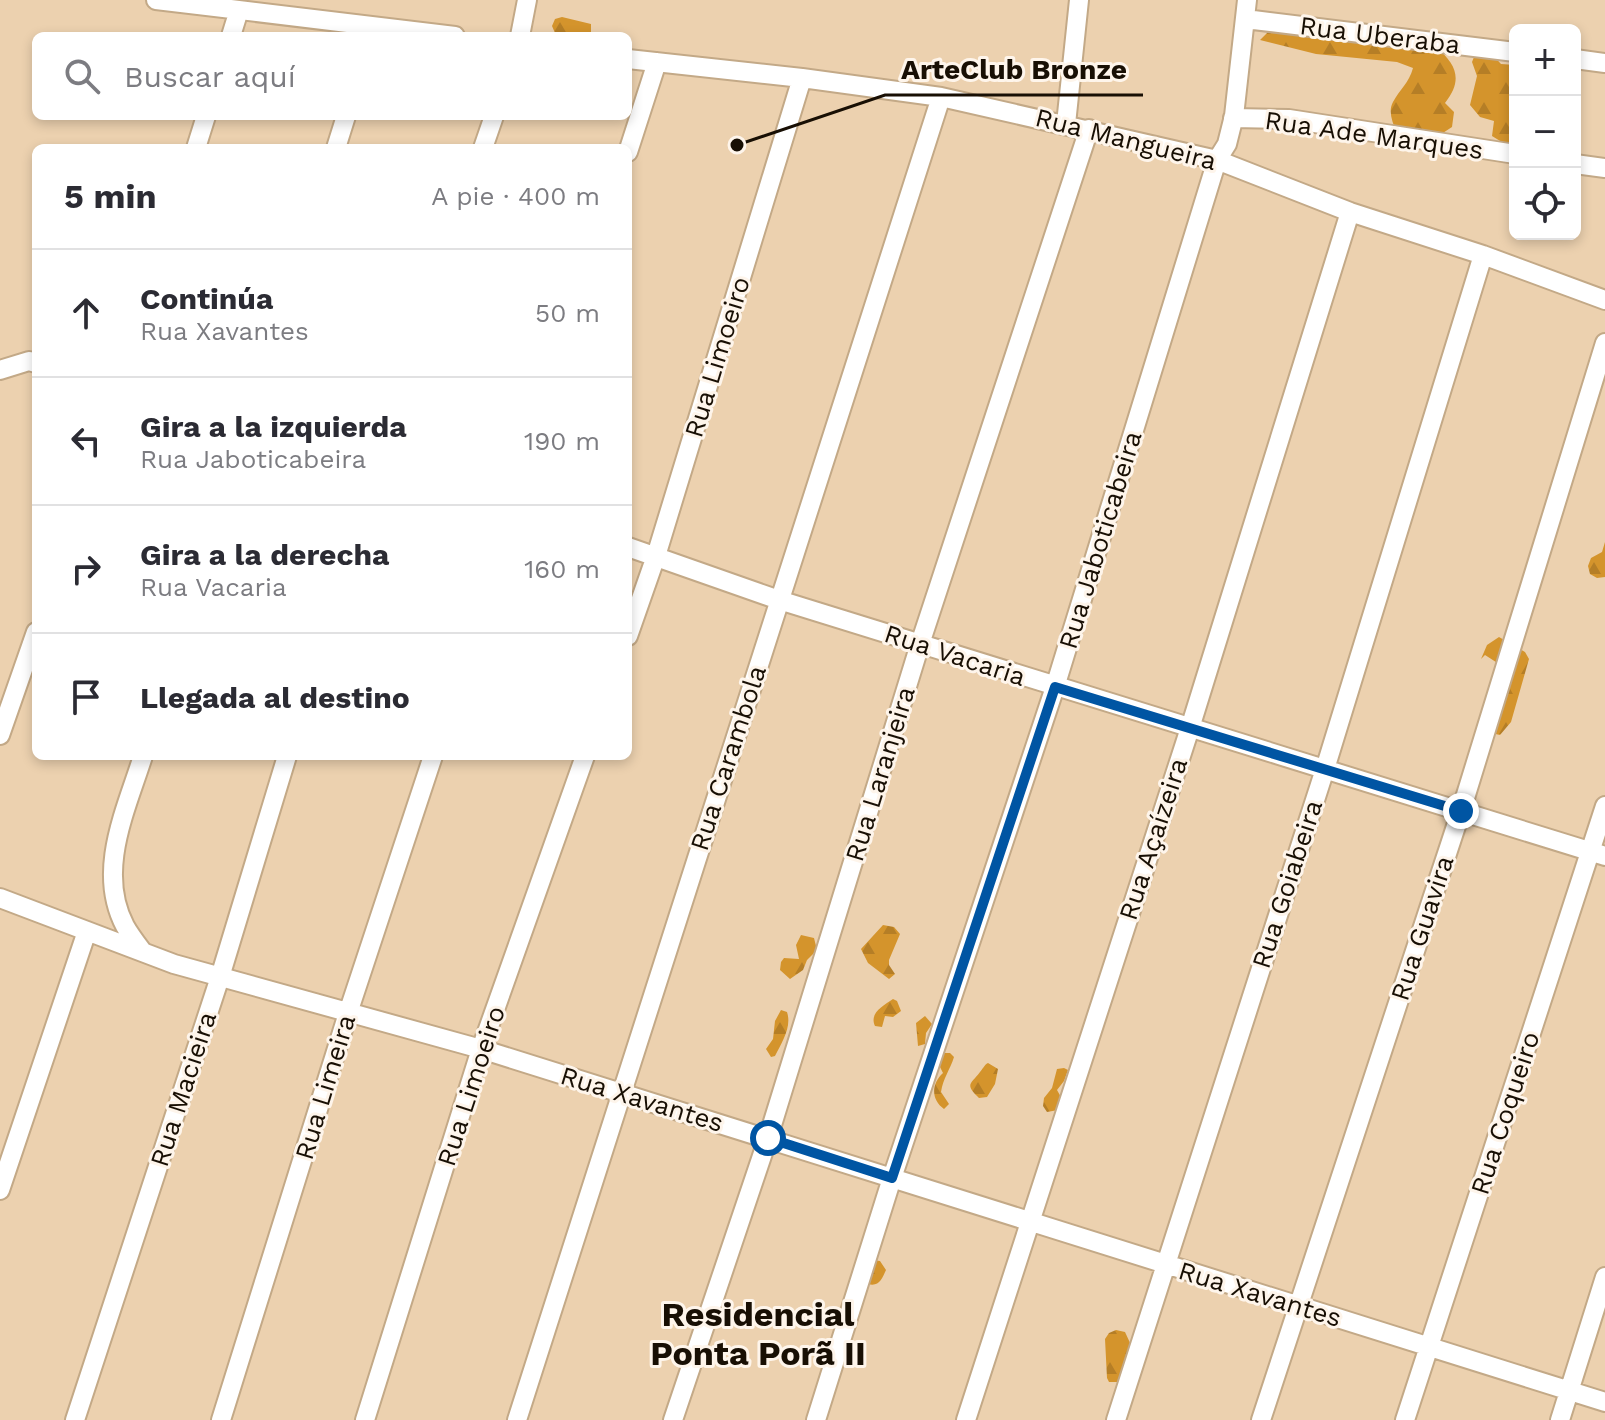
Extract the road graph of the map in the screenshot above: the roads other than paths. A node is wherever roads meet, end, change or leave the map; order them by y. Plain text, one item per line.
1 (156, 0) edge
2 (527, 0) edge
3 (1079, 0) edge
4 (239, 10) junction
5 (1246, 10) edge
6 (373, 31) edge
7 (232, 32) edge
8 (521, 32) edge
9 (1509, 51) edge
10 (632, 59) edge
11 (1581, 60) edge
12 (657, 62) junction
13 (1605, 63) edge
14 (802, 78) junction
15 (941, 97) junction
16 (1233, 118) junction
17 (205, 120) edge
18 (345, 120) edge
19 (493, 120) edge
20 (1066, 124) junction
21 (1089, 129) junction
22 (197, 144) edge
23 (337, 144) edge
24 (484, 144) edge
25 (631, 144) edge
26 (1509, 153) edge
27 (1217, 160) junction
28 (1581, 164) edge
29 (1605, 166) edge
30 (1350, 212) junction
31 (1483, 255) junction
32 (1605, 300) edge
33 (1605, 343) edge
34 (32, 362) edge
35 (0, 370) edge
36 (632, 548) edge
37 (656, 556) junction
38 (779, 600) junction
39 (632, 625) edge
40 (32, 643) edge
41 (920, 644) junction
42 (1055, 687) junction
43 (1190, 728) junction
44 (0, 735) edge
45 (142, 760) edge
46 (286, 760) edge
47 (432, 760) edge
48 (584, 760) edge
49 (1325, 769) junction
50 (1605, 806) edge
51 (1461, 811) junction
52 (1598, 854) edge
53 (0, 898) edge
54 (87, 931) junction
55 (143, 952) junction
56 (220, 977) junction
57 (349, 1010) junction
58 (481, 1049) junction
59 (621, 1092) junction
60 (768, 1138) junction
61 (892, 1178) junction
62 (0, 1190) edge
63 (1029, 1221) junction
64 (1164, 1264) junction
65 (1605, 1277) edge
66 (1297, 1305) junction
67 (1428, 1346) junction
68 (1569, 1391) junction
69 (1605, 1402) edge
70 (75, 1420) edge
71 (221, 1420) edge
72 (365, 1420) edge
73 (517, 1420) edge
74 (673, 1420) edge
75 (816, 1420) edge
76 (966, 1420) edge
77 (1116, 1420) edge
78 (1261, 1420) edge
79 (1405, 1420) edge
80 (1560, 1420) edge

1 - 4 street
2 - 8 street
3 - 20 street
4 - 6 street
4 - 7 street
5 - 9 street, Rua Uberaba
5 - 16 street, Rua Jaboticabeira
10 - 12 street, Rua Mangueira
11 - 13 street
12 - 14 street, Rua Mangueira
12 - 25 street
14 - 15 street, Rua Mangueira
14 - 37 street, Rua Limoeiro
15 - 20 street, Rua Mangueira
15 - 38 street, Rua Carambola
16 - 26 street, Rua Ade Marques
16 - 27 street, Rua Jaboticabeira
17 - 22 street
18 - 23 street
19 - 24 street
20 - 21 street, Rua Mangueira
21 - 27 street, Rua Mangueira
21 - 41 street, Rua Laranjeira
27 - 30 street, Rua Mangueira
27 - 42 street, Rua Jaboticabeira
28 - 29 street
30 - 31 street, Rua Mangueira
30 - 43 street, Rua Açaízeira
31 - 32 street, Rua Mangueira
31 - 49 street, Rua Goiabeira
33 - 51 street, Rua Guavira
34 - 35 street
36 - 37 street, Rua Vacaria
37 - 38 street, Rua Vacaria
37 - 39 street, Rua Limoeiro
38 - 41 street, Rua Vacaria
38 - 59 street, Rua Carambola
40 - 44 street
41 - 42 street, Rua Vacaria
41 - 60 street, Rua Laranjeira
42 - 43 street, Rua Vacaria
42 - 61 street, Rua Jaboticabeira
43 - 49 street, Rua Vacaria
43 - 63 street, Rua Açaízeira
45 - 55 street
46 - 56 street, Rua Macieira
47 - 57 street, Rua Limeira
48 - 58 street, Rua Limoeiro
49 - 51 street, Rua Vacaria
49 - 64 street, Rua Goiabeira
50 - 52 street, Rua Coqueiro
51 - 52 street, Rua Vacaria
51 - 66 street, Rua Guavira
52 - 67 street, Rua Coqueiro
53 - 54 street, Rua Xavantes
54 - 55 street, Rua Xavantes
54 - 62 street
55 - 56 street, Rua Xavantes
56 - 57 street, Rua Xavantes
56 - 70 street, Rua Macieira
57 - 58 street, Rua Xavantes
57 - 71 street, Rua Limeira
58 - 59 street, Rua Xavantes
58 - 72 street, Rua Limoeiro
59 - 60 street, Rua Xavantes
59 - 73 street, Rua Carambola
60 - 61 street, Rua Xavantes
60 - 74 street, Rua Laranjeira
61 - 63 street, Rua Xavantes
61 - 75 street, Rua Jaboticabeira
63 - 64 street, Rua Xavantes
63 - 76 street, Rua Açaízeira
64 - 66 street, Rua Xavantes
64 - 77 street, Rua Goiabeira
65 - 68 street
66 - 67 street, Rua Xavantes
66 - 78 street, Rua Guavira
67 - 68 street, Rua Xavantes
67 - 79 street, Rua Coqueiro
68 - 69 street, Rua Xavantes
68 - 80 street

